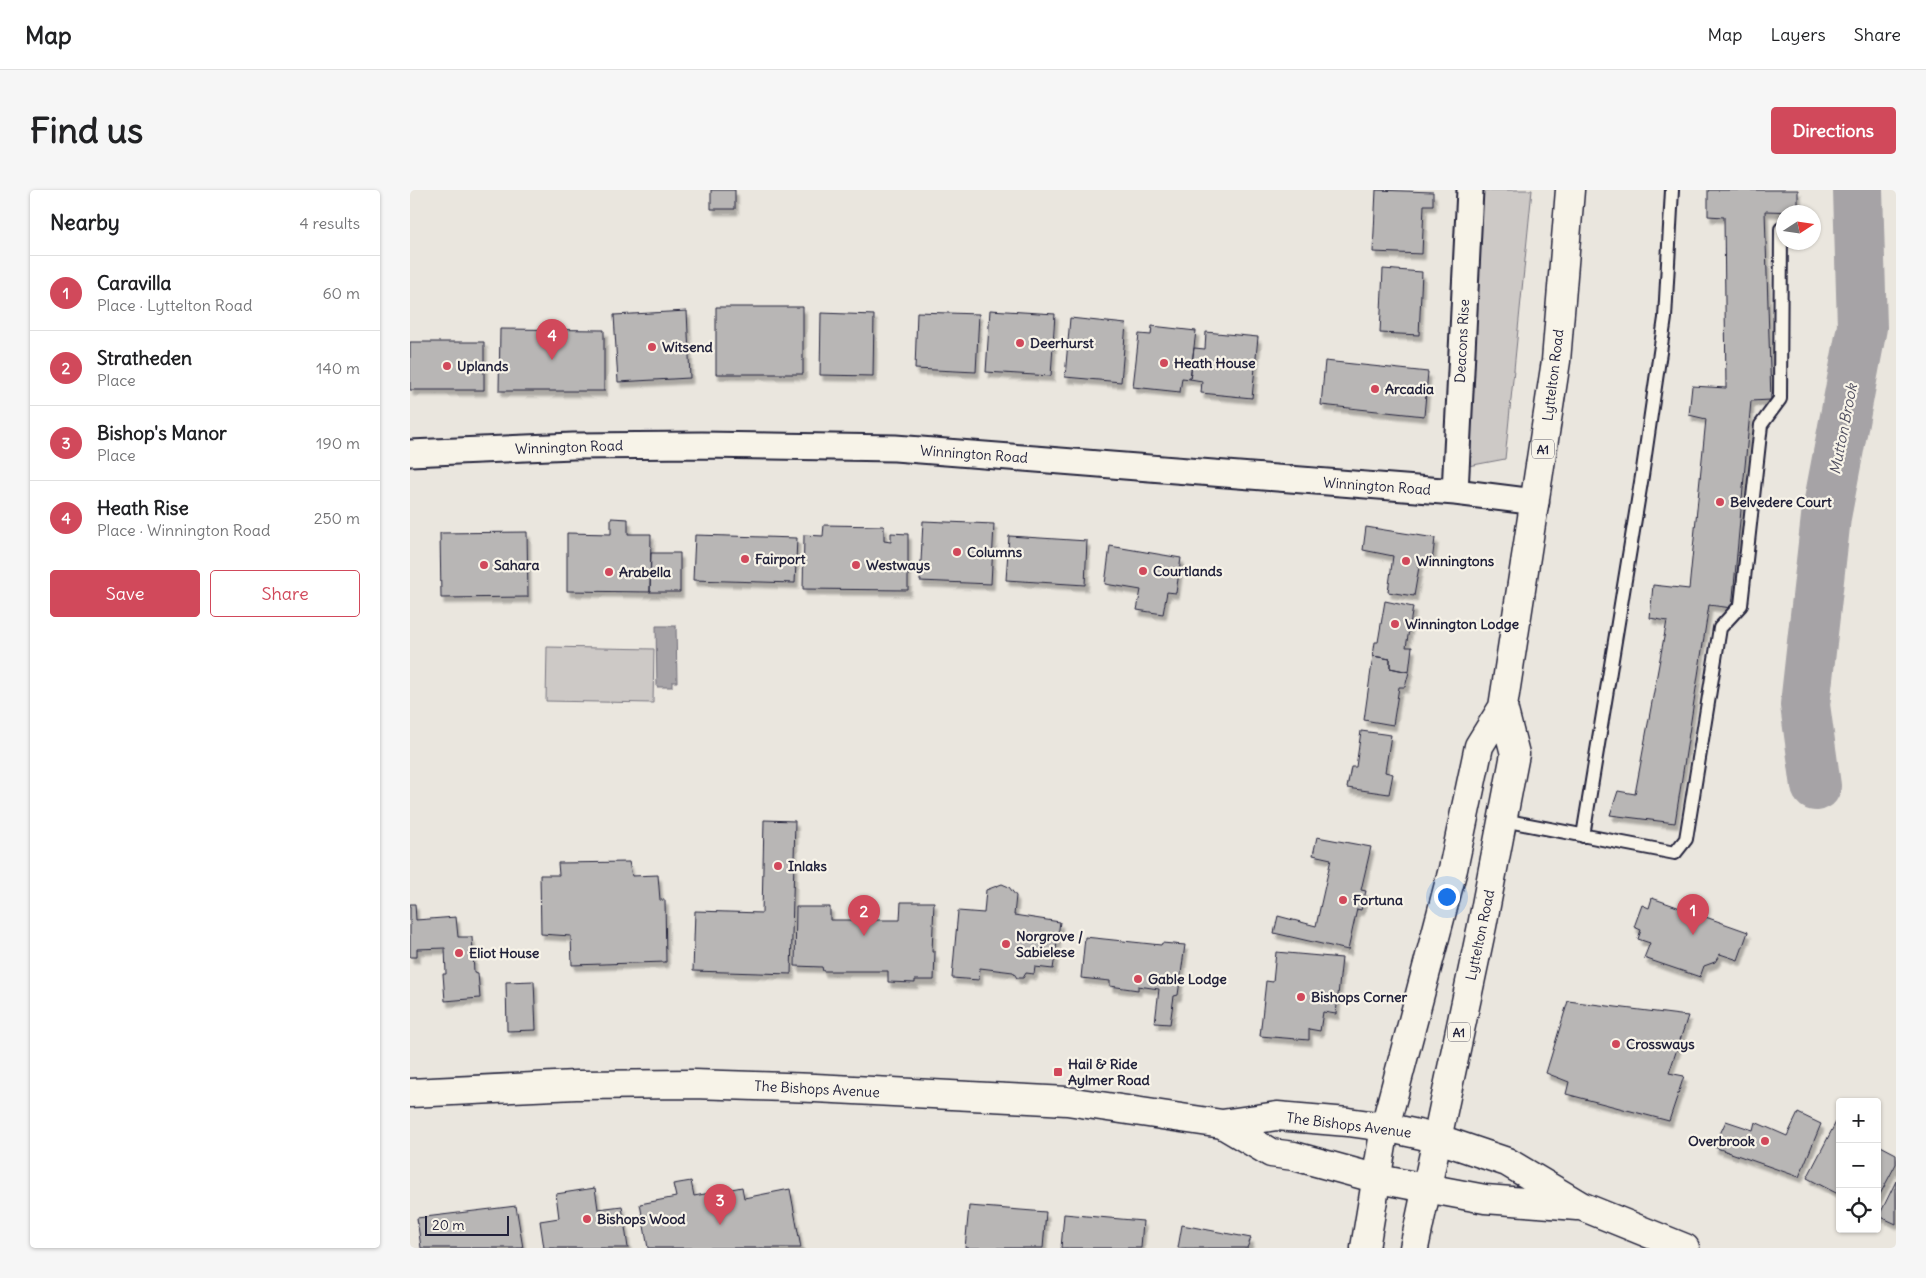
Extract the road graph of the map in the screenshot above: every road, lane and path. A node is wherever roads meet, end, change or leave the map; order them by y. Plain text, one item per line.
1 (1470, 190) edge
2 (1570, 190) edge
3 (1672, 190) edge
4 (1781, 250) edge
5 (410, 453) edge
6 (1455, 492) junction
7 (1536, 502) junction
8 (1503, 707) junction
9 (1503, 820) junction
10 (1583, 836) junction
11 (410, 1093) edge
12 (1222, 1124) junction
13 (1383, 1140) junction
14 (1432, 1162) junction
15 (1378, 1179) junction
16 (1581, 1206) junction
17 (1365, 1248) edge
18 (1414, 1248) edge
19 (1685, 1248) edge

1 - 6 street, Deacons Rise
2 - 7 main road, Lyttelton Road / A1
3 - 10 lane
4 - 10 lane
5 - 6 street, Winnington Road
6 - 7 street, Winnington Road
7 - 8 main road, Lyttelton Road / A1
8 - 9 main road, Lyttelton Road / A1
8 - 13 main road, Lyttelton Road / A1
9 - 10 lane
9 - 14 main road, Lyttelton Road / A1
11 - 12 main road, The Bishops Avenue
12 - 13 main road, The Bishops Avenue
12 - 15 main road, The Bishops Avenue
13 - 14 main road, The Bishops Avenue
13 - 15 main road, A1
14 - 15 main road, The Bishops Avenue
14 - 16 main road, The Bishops Avenue
14 - 16 main road, The Bishops Avenue
14 - 18 main road, A1
15 - 17 main road, A1
16 - 19 main road, The Bishops Avenue

